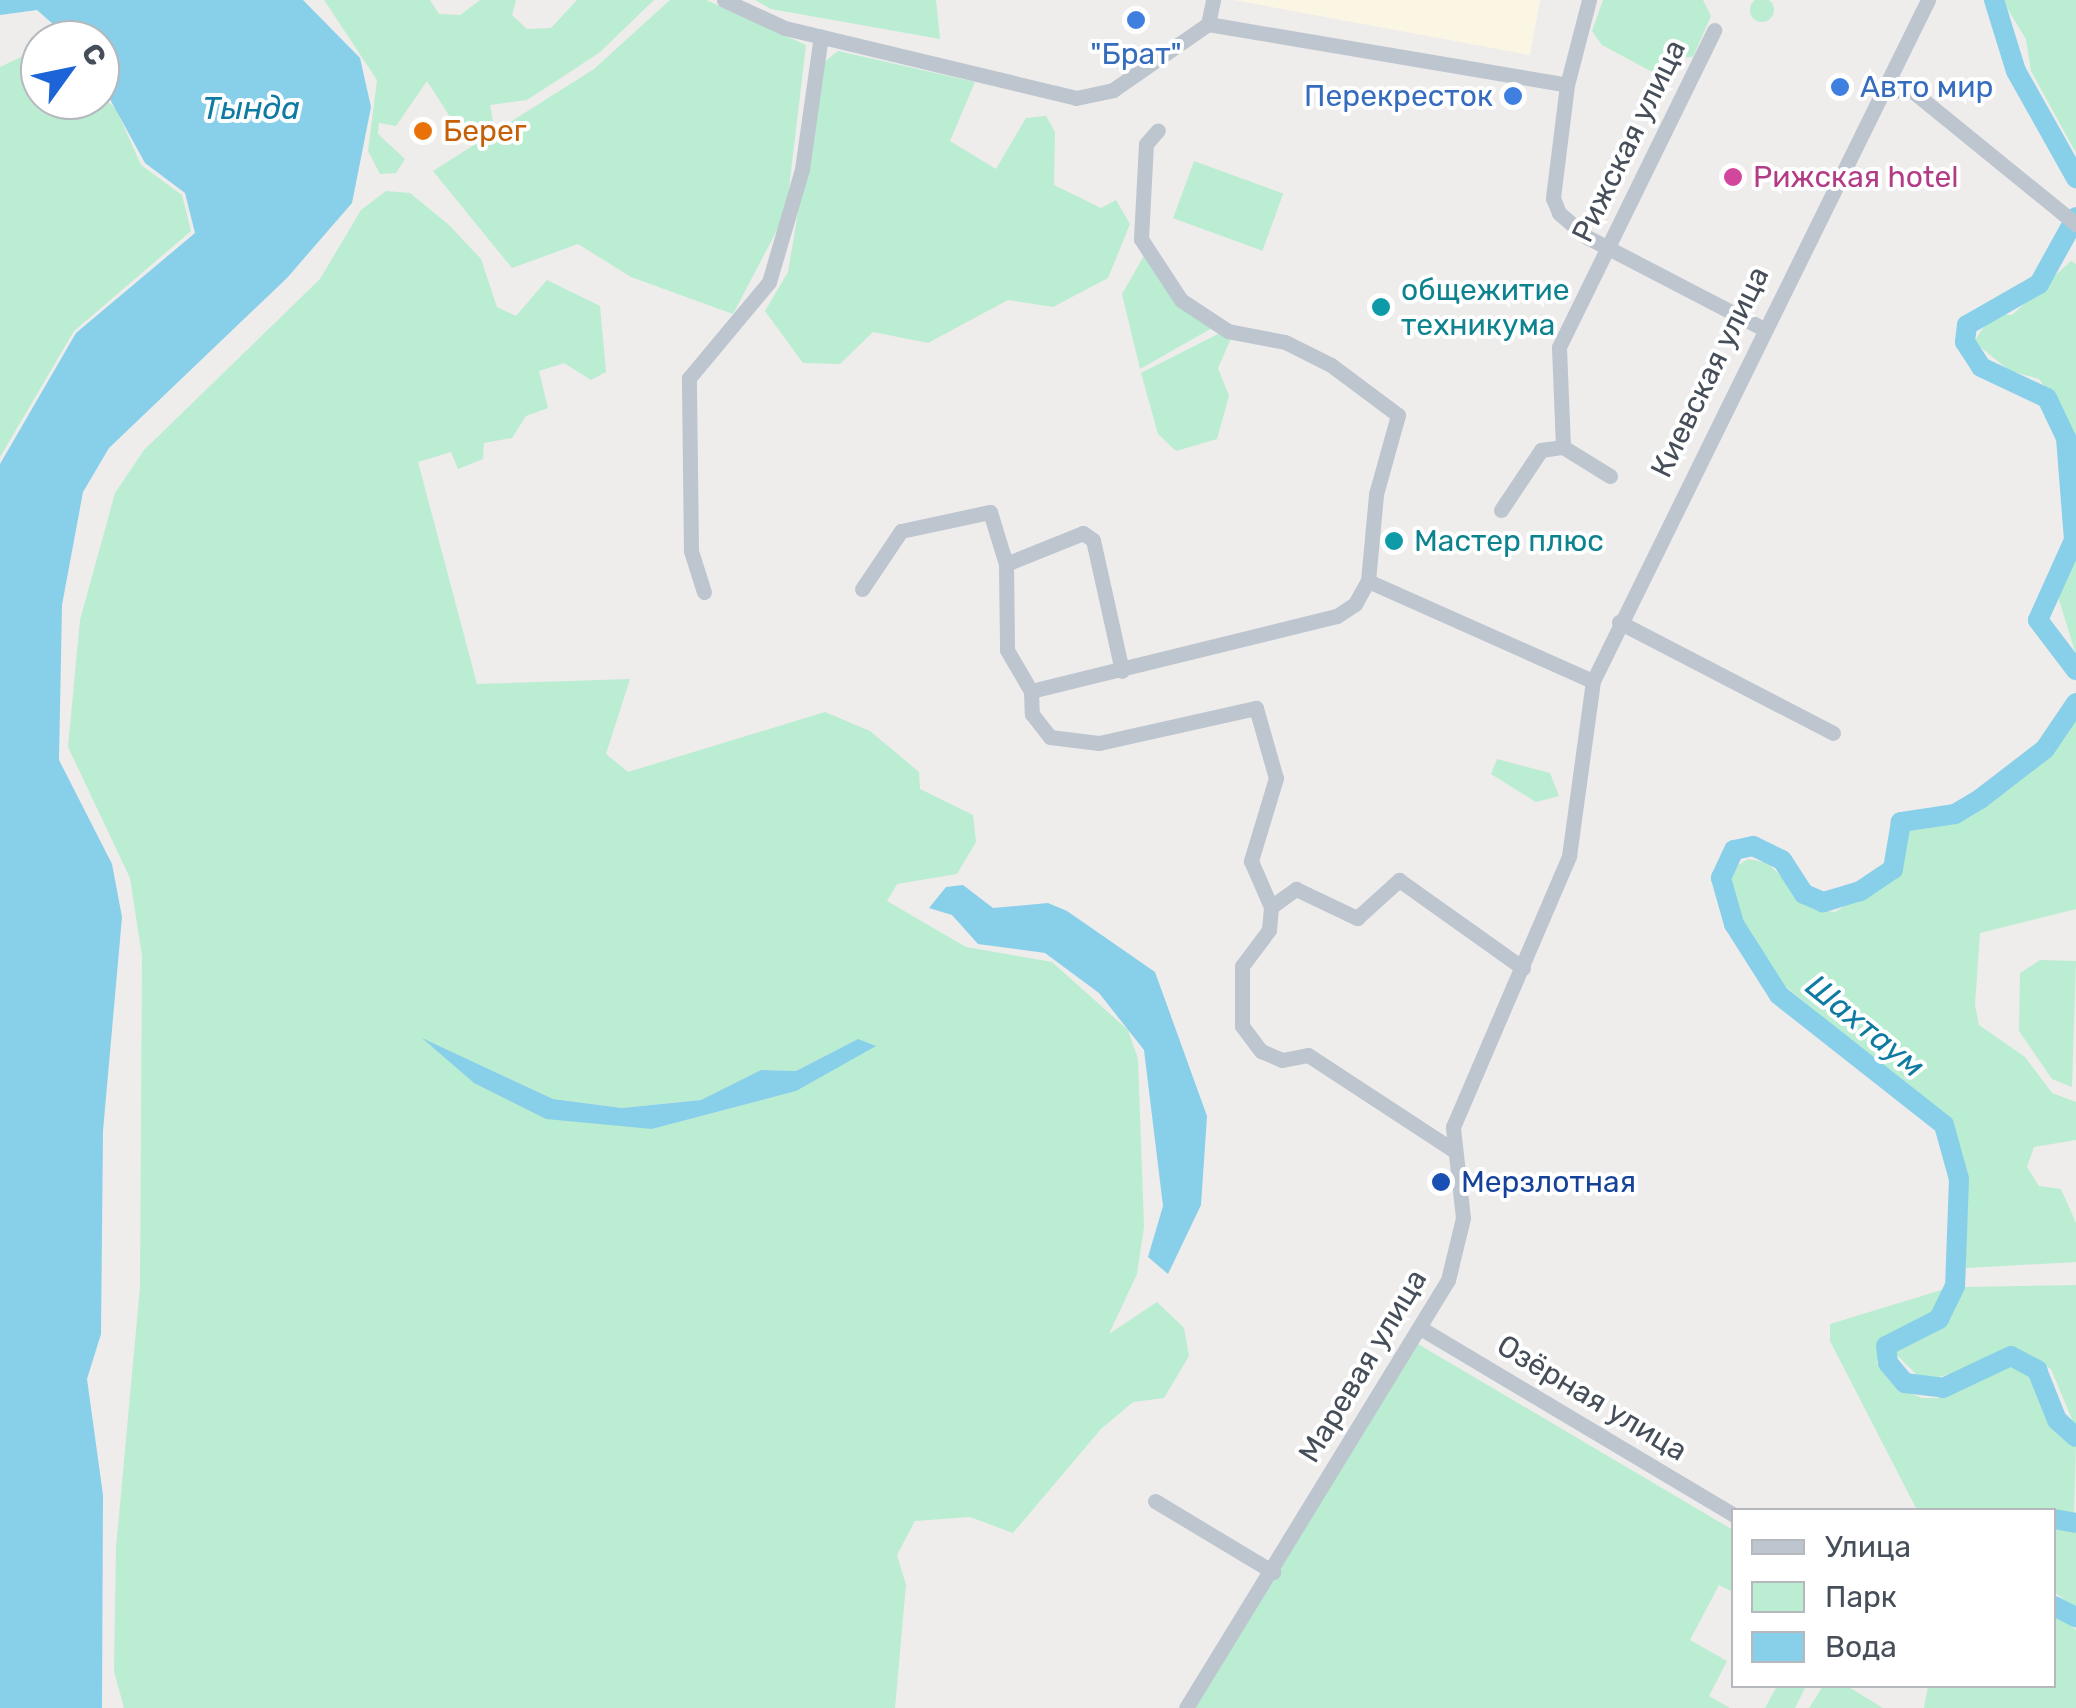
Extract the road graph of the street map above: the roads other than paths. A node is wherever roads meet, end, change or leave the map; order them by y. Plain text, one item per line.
1 (724, 0) edge
2 (1212, 0) edge
3 (1589, 0) edge
4 (1928, 0) edge
5 (1208, 24) junction
6 (1714, 30) dead end
7 (821, 36) junction
8 (1567, 85) junction
9 (1884, 91) junction
10 (1158, 130) dead end
11 (2076, 224) edge
12 (1607, 248) junction
13 (1762, 328) junction
14 (1563, 448) junction
15 (1610, 476) dead end
16 (1500, 510) dead end
17 (1006, 564) junction
18 (1368, 581) junction
19 (862, 589) dead end
20 (704, 592) dead end
21 (1619, 622) junction
22 (1122, 671) junction
23 (1593, 681) junction
24 (1031, 691) junction
25 (1834, 733) dead end
26 (1271, 907) junction
27 (1523, 968) junction
28 (1453, 1150) junction
29 (1422, 1329) junction
30 (1155, 1502) dead end
31 (1731, 1513) edge
32 (1272, 1572) junction
33 (1186, 1708) edge

1 - 7 street
2 - 5 street
3 - 8 street
4 - 9 street, Киевская улица
5 - 7 street
5 - 8 street
6 - 12 street, Рижская улица
7 - 20 street
8 - 12 street
9 - 11 street
9 - 13 street, Киевская улица
10 - 18 street
12 - 13 street
12 - 14 street, Рижская улица
13 - 21 street, Киевская улица
14 - 15 street
14 - 16 street
17 - 19 street
17 - 22 street
17 - 24 street
18 - 22 street
18 - 23 street
21 - 23 street, Киевская улица
21 - 25 street
22 - 24 street
23 - 27 street, Маревая улица
24 - 26 street
26 - 27 street
26 - 28 street
27 - 28 street, Маревая улица
28 - 29 street, Маревая улица
29 - 31 street, Озёрная улица
29 - 32 street, Маревая улица
30 - 32 street
32 - 33 street, Маревая улица

